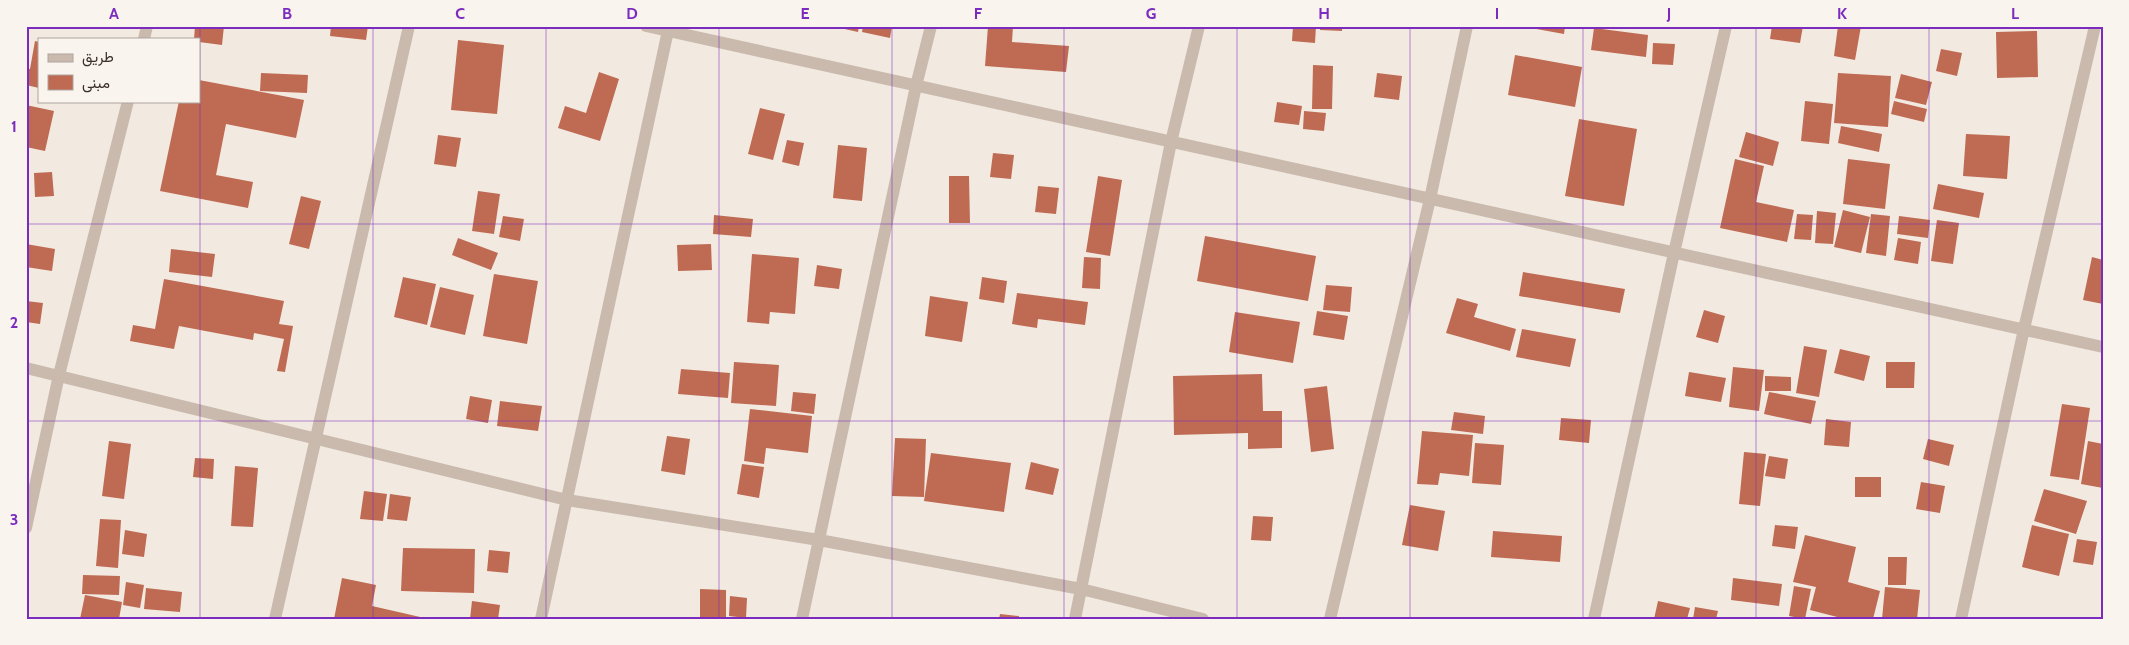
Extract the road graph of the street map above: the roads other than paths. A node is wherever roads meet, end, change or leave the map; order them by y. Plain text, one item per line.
1 (409, 26) edge
2 (646, 26) edge
3 (931, 26) edge
4 (1199, 26) edge
5 (1467, 26) edge
6 (1726, 26) edge
7 (2095, 26) edge
8 (668, 29) edge
9 (916, 86) junction
10 (128, 102) edge
11 (1171, 142) junction
12 (1430, 199) junction
13 (1674, 253) junction
14 (2024, 329) junction
15 (2103, 347) edge
16 (26, 368) edge
17 (59, 375) junction
18 (316, 437) junction
19 (567, 500) junction
20 (26, 528) edge
21 (819, 540) junction
22 (1081, 589) junction
23 (276, 619) edge
24 (541, 619) edge
25 (802, 619) edge
26 (1075, 619) edge
27 (1203, 619) edge
28 (1330, 619) edge
29 (1594, 619) edge
30 (1961, 619) edge

1 - 18 street
2 - 8 street
3 - 9 street
4 - 11 street
5 - 12 street
6 - 13 street
7 - 14 street
8 - 9 street
8 - 19 street
9 - 11 street
9 - 21 street
10 - 17 street
11 - 12 street
11 - 22 street
12 - 13 street
12 - 28 street
13 - 14 street
13 - 29 street
14 - 15 street
14 - 30 street
16 - 17 street
17 - 18 street
17 - 20 street
18 - 19 street
18 - 23 street
19 - 21 street
19 - 24 street
21 - 22 street
21 - 25 street
22 - 26 street
22 - 27 street

